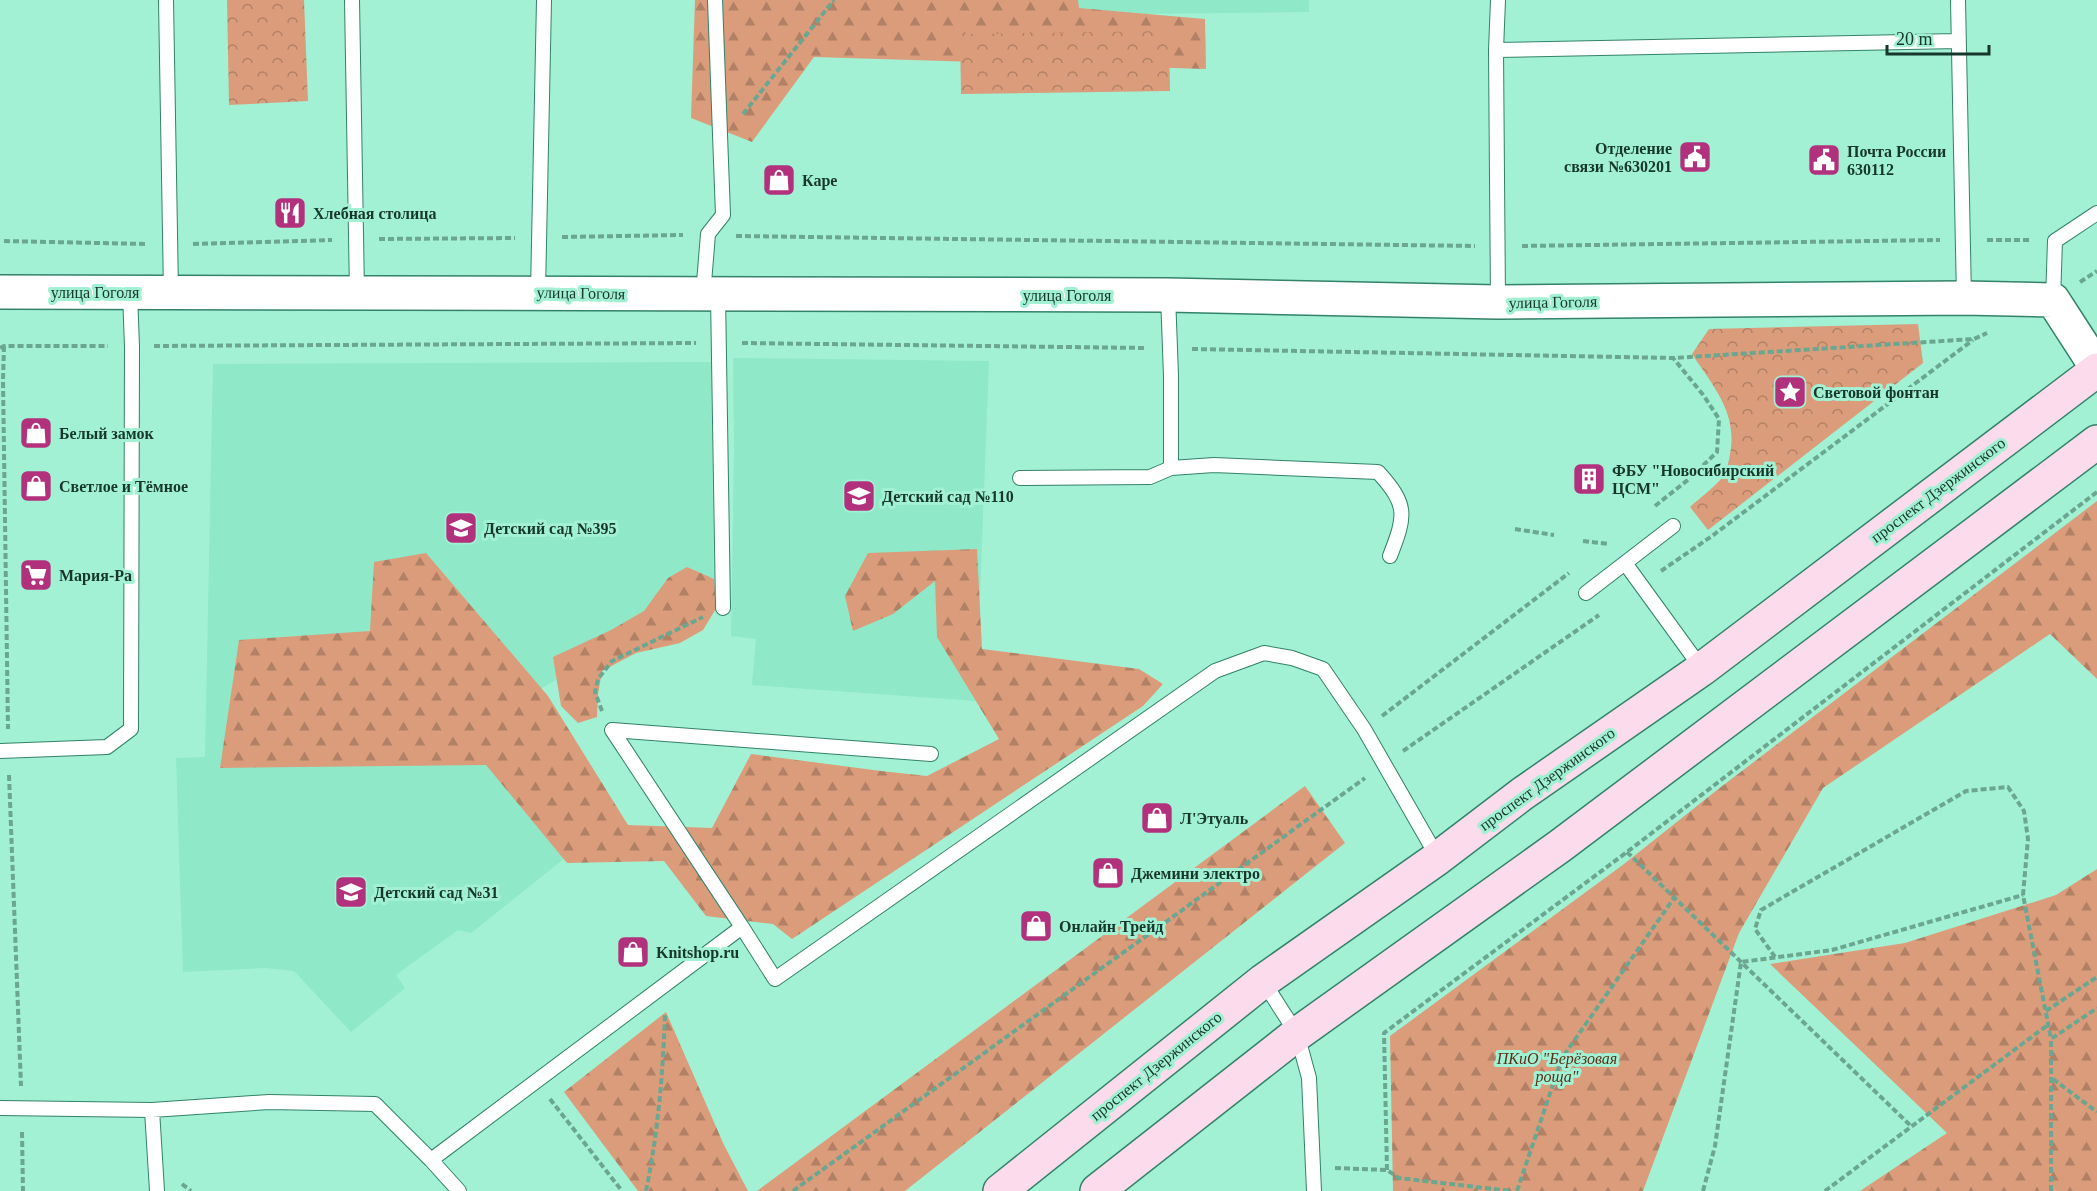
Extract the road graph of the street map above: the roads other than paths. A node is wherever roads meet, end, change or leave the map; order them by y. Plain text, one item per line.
1 (166, 0) edge
2 (352, 0) edge
3 (544, 0) edge
4 (715, 0) edge
5 (1498, 0) edge
6 (1958, 0) edge
7 (1958, 41) junction
8 (1496, 50) junction
9 (2097, 213) edge
10 (0, 292) edge
11 (171, 292) junction
12 (538, 292) junction
13 (130, 293) junction
14 (357, 293) junction
15 (711, 295) junction
16 (1168, 295) junction
17 (1964, 297) junction
18 (2053, 300) junction
19 (1498, 302) junction
20 (2097, 369) edge
21 (2097, 442) edge
22 (1171, 468) junction
23 (1020, 478) dead end
24 (1673, 526) dead end
25 (1390, 556) dead end
26 (1625, 563) junction
27 (1586, 593) dead end
28 (723, 608) road end
29 (1702, 669) junction
30 (0, 751) edge
31 (931, 754) dead end
32 (1438, 858) junction
33 (741, 927) junction
34 (1263, 981) junction
35 (1297, 1034) junction
36 (0, 1108) edge
37 (152, 1110) junction
38 (431, 1160) junction
39 (157, 1191) edge
40 (459, 1191) edge
41 (1000, 1191) edge
42 (1097, 1191) edge
43 (1314, 1191) edge

1 - 11 lane
2 - 14 lane
3 - 12 lane
4 - 15 lane
5 - 8 lane
6 - 7 lane
7 - 8 lane
7 - 17 lane
8 - 19 lane
9 - 18 lane
10 - 13 street, улица Гоголя
11 - 13 street, улица Гоголя
11 - 14 street, улица Гоголя
12 - 14 street, улица Гоголя
12 - 15 street, улица Гоголя
13 - 30 lane
15 - 16 street, улица Гоголя
15 - 28 lane
16 - 19 street, улица Гоголя
16 - 22 lane
17 - 18 street, улица Гоголя
17 - 19 street, улица Гоголя
18 - 20 street
20 - 29 main road, проспект Дзержинского
21 - 35 main road
22 - 23 lane
22 - 25 lane
24 - 26 lane
26 - 27 lane
26 - 29 lane
29 - 32 main road, проспект Дзержинского
31 - 33 lane
32 - 33 lane
32 - 34 main road, проспект Дзержинского
33 - 38 lane
34 - 35 lane
34 - 41 main road, проспект Дзержинского
35 - 42 main road
35 - 43 lane
36 - 37 lane
37 - 38 lane
37 - 39 lane
38 - 40 lane

